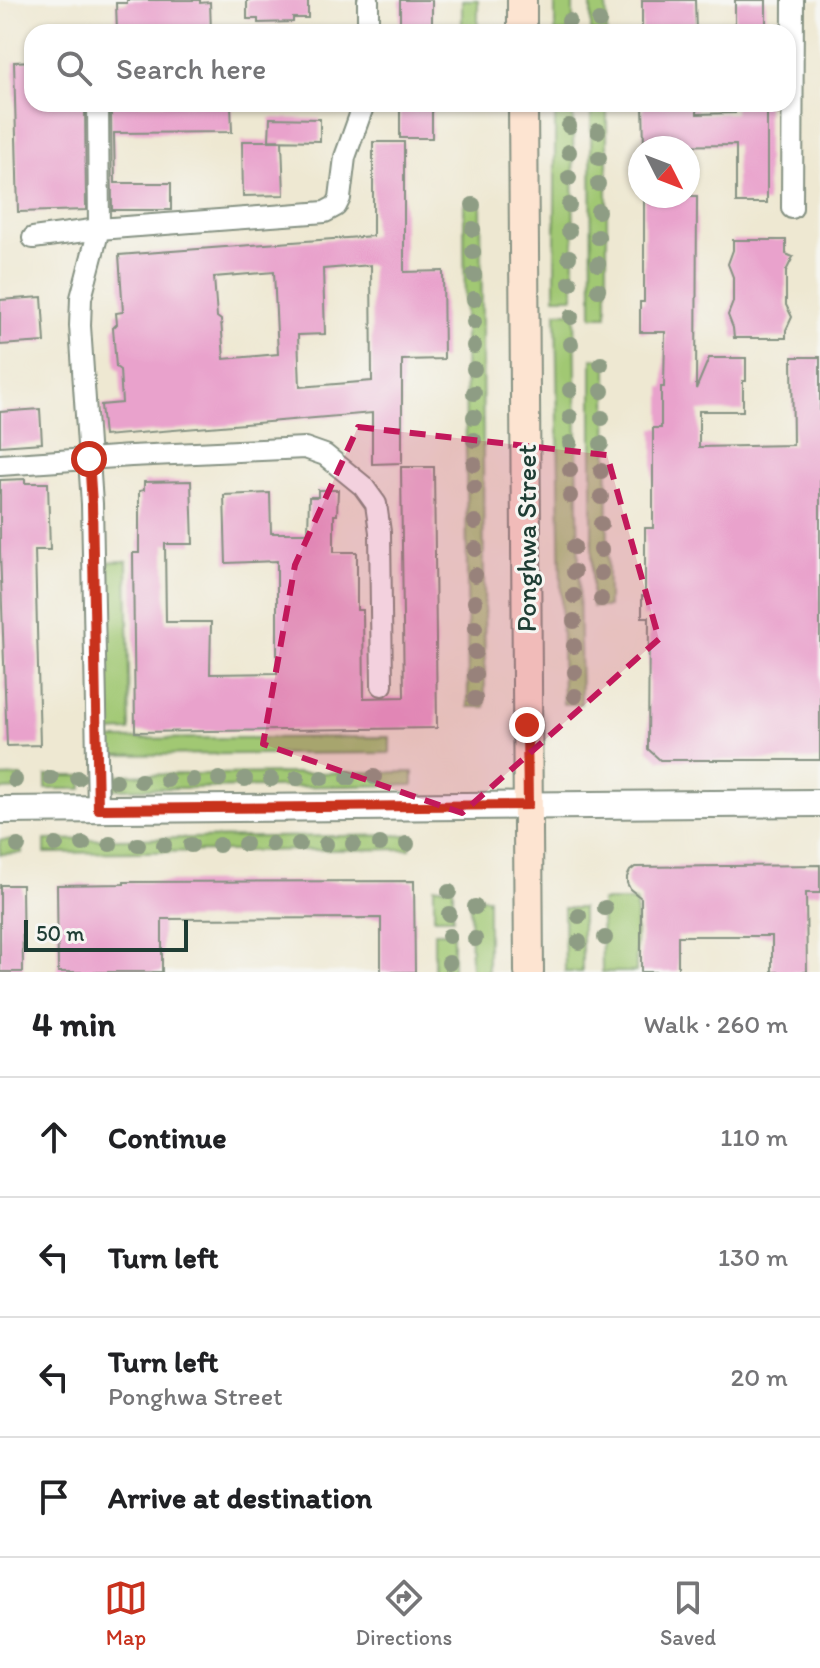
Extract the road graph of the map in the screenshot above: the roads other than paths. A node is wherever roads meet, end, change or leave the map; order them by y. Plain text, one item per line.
1 (368, 0) edge
2 (522, 0) edge
3 (793, 0) edge
4 (368, 24) edge
5 (522, 24) edge
6 (793, 24) edge
7 (98, 112) edge
8 (361, 112) edge
9 (523, 112) edge
10 (792, 112) edge
11 (792, 208) dead end
12 (99, 229) junction
13 (33, 238) dead end
14 (89, 459) junction
15 (0, 465) edge
16 (382, 685) dead end
17 (820, 803) edge
18 (528, 805) junction
19 (98, 809) junction
20 (0, 810) edge
21 (529, 972) edge

1 - 4 street
2 - 5 main road
3 - 6 street
7 - 12 street
8 - 12 street
9 - 18 main road, Ponghwa Street
10 - 11 street
12 - 13 street
12 - 14 street
14 - 15 street
14 - 16 street
14 - 19 street
17 - 18 street
18 - 19 street
18 - 21 main road, Ponghwa Street
19 - 20 street

